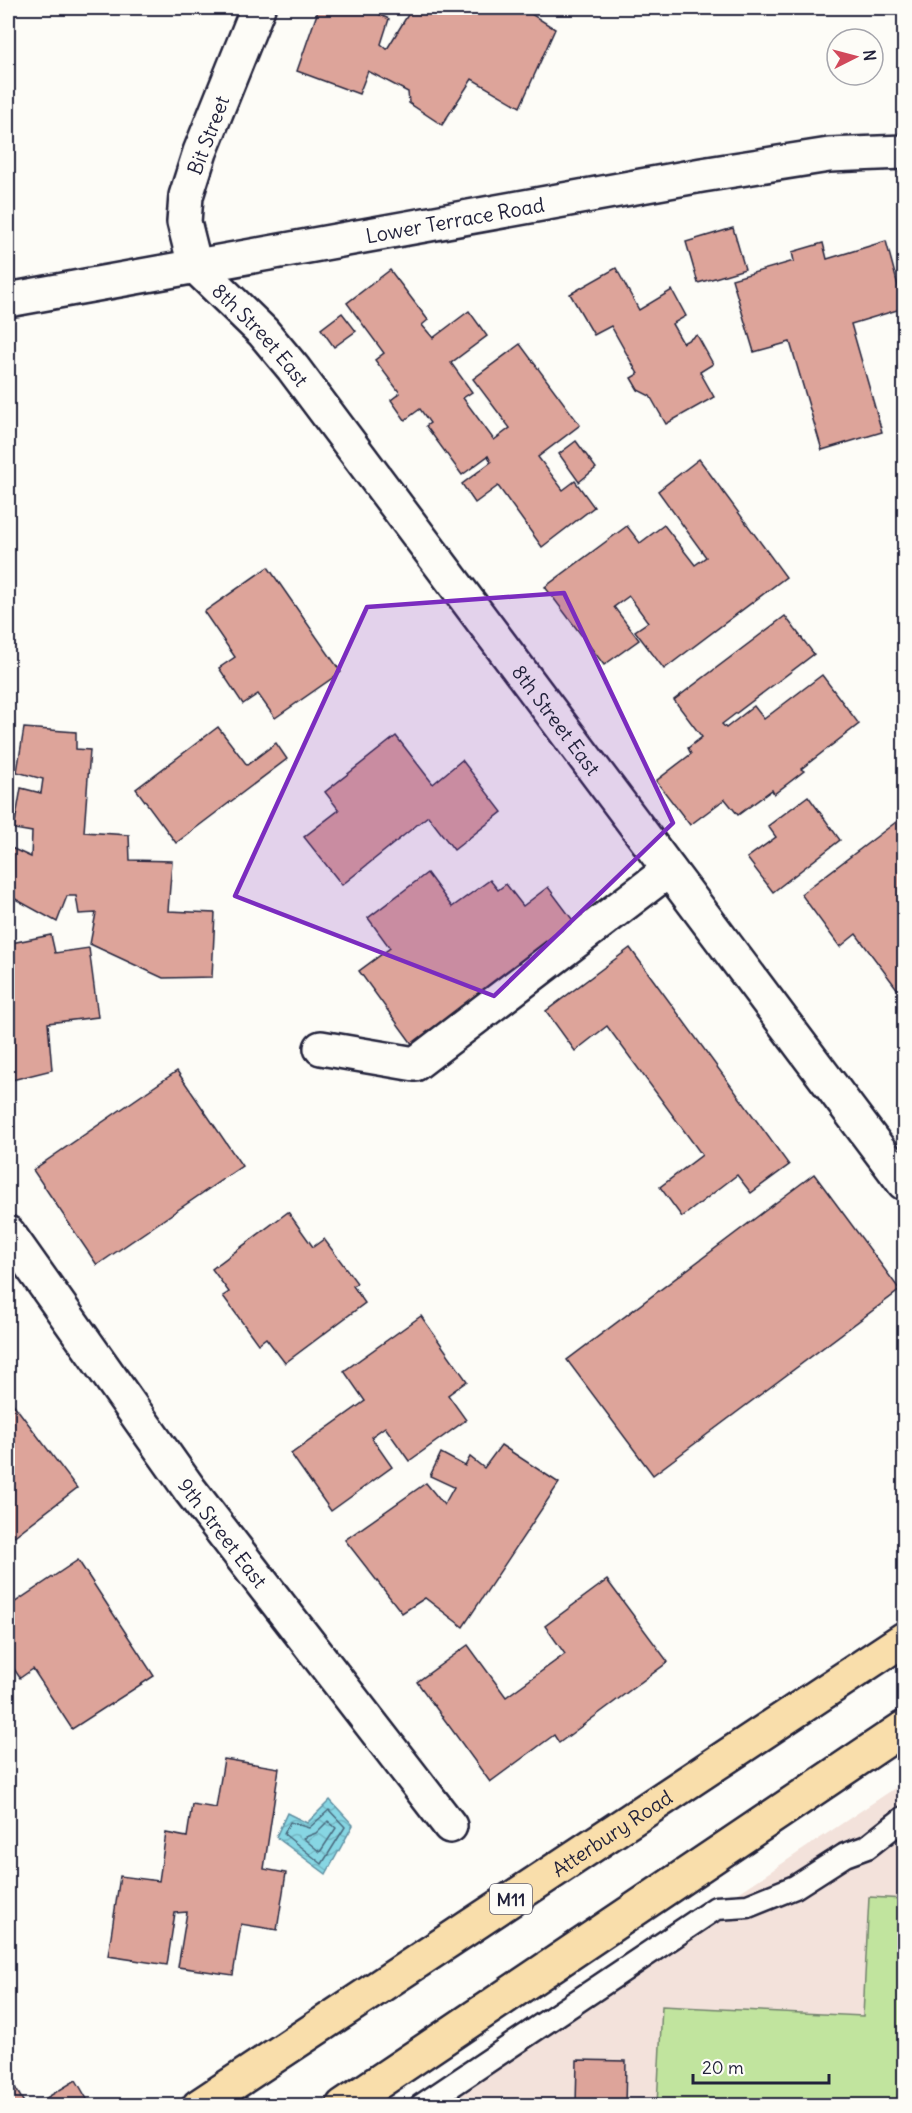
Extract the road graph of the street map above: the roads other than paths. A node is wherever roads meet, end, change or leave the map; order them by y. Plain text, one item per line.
1 (258, 8) edge
2 (904, 152) edge
3 (195, 266) junction
4 (8, 300) edge
5 (669, 870) junction
6 (321, 1048) dead end
7 (904, 1183) edge
8 (8, 1233) edge
9 (904, 1639) edge
10 (904, 1728) edge
11 (904, 1818) edge
12 (450, 1826) dead end
13 (199, 2106) edge
14 (343, 2106) edge
15 (421, 2106) edge

1 - 3 street, Bit Street
2 - 3 street, Lower Terrace Road
3 - 4 street, Lower Terrace Road
3 - 5 street, 8th Street East
5 - 6 street
5 - 7 street, 8th Street East
8 - 12 street, 9th Street East
9 - 13 main road, Atterbury Road / M11
10 - 14 main road
11 - 15 lane

